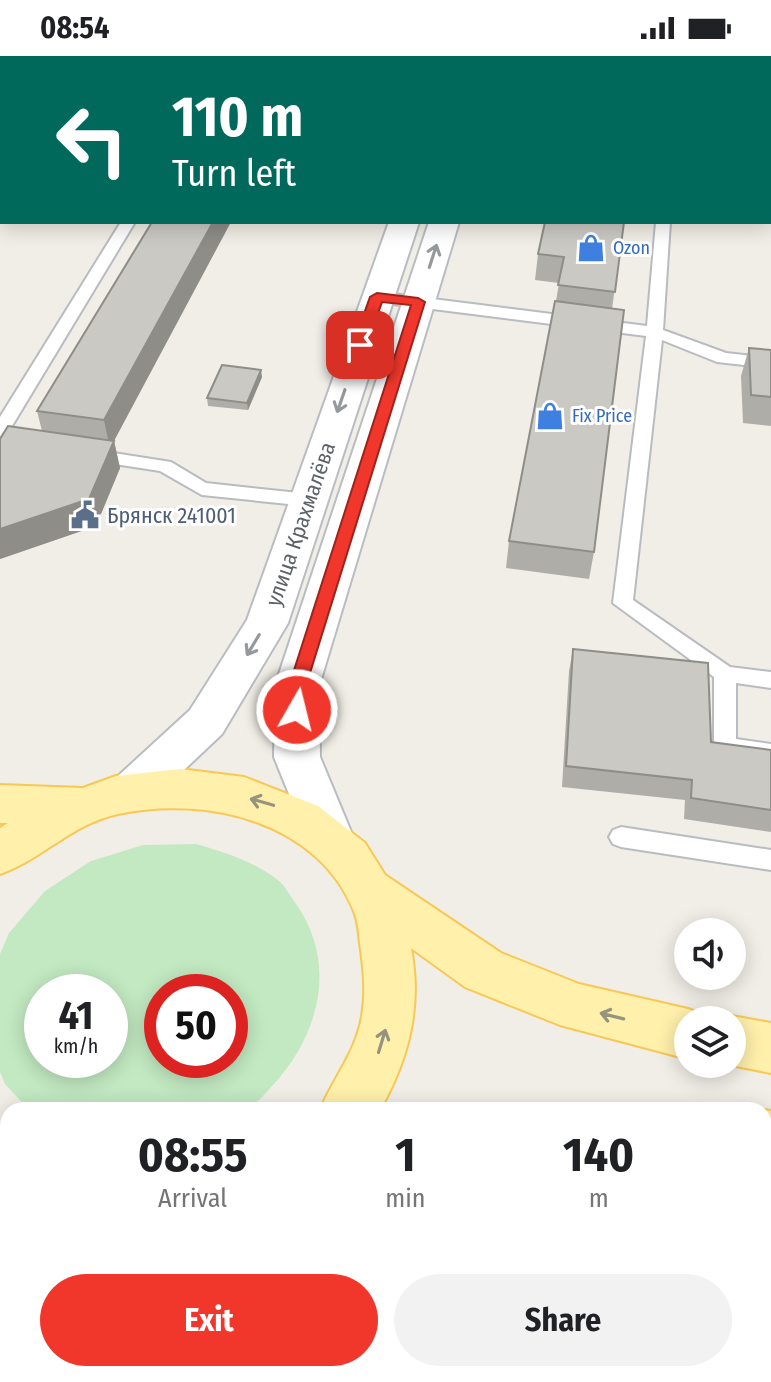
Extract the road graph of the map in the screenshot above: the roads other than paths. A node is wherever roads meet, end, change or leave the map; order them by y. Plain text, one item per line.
1 (127, 224) edge
2 (403, 224) edge
3 (443, 224) edge
4 (663, 224) edge
5 (377, 297) junction
6 (418, 302) junction
7 (655, 332) junction
8 (771, 363) edge
9 (0, 431) edge
10 (75, 453) edge
11 (308, 500) junction
12 (725, 674) junction
13 (771, 680) edge
14 (771, 753) edge
15 (133, 790) junction
16 (0, 804) edge
17 (80, 805) junction
18 (621, 837) dead end
19 (330, 839) junction
20 (0, 854) edge
21 (771, 860) edge
22 (372, 892) junction
23 (674, 1031) edge
24 (746, 1044) edge
25 (771, 1048) edge
26 (354, 1102) edge

1 - 9 lane
2 - 5 main road, улица Крахмалёва
6 -> 3 main road, улица Крахмалёва
4 - 7 lane
5 - 6 lane
5 -> 11 main road, улица Крахмалёва
6 - 7 lane
6 - 19 main road, улица Крахмалёва
7 - 8 lane
7 - 12 lane
10 - 11 lane
11 -> 15 main road, улица Крахмалёва
12 - 13 lane
12 - 14 lane
15 - 17 main road
19 -> 15 main road
16 - 17 main road
17 - 20 main road
18 - 21 lane
19 - 22 main road
23 -> 22 main road
26 -> 22 main road
24 - 25 main road

